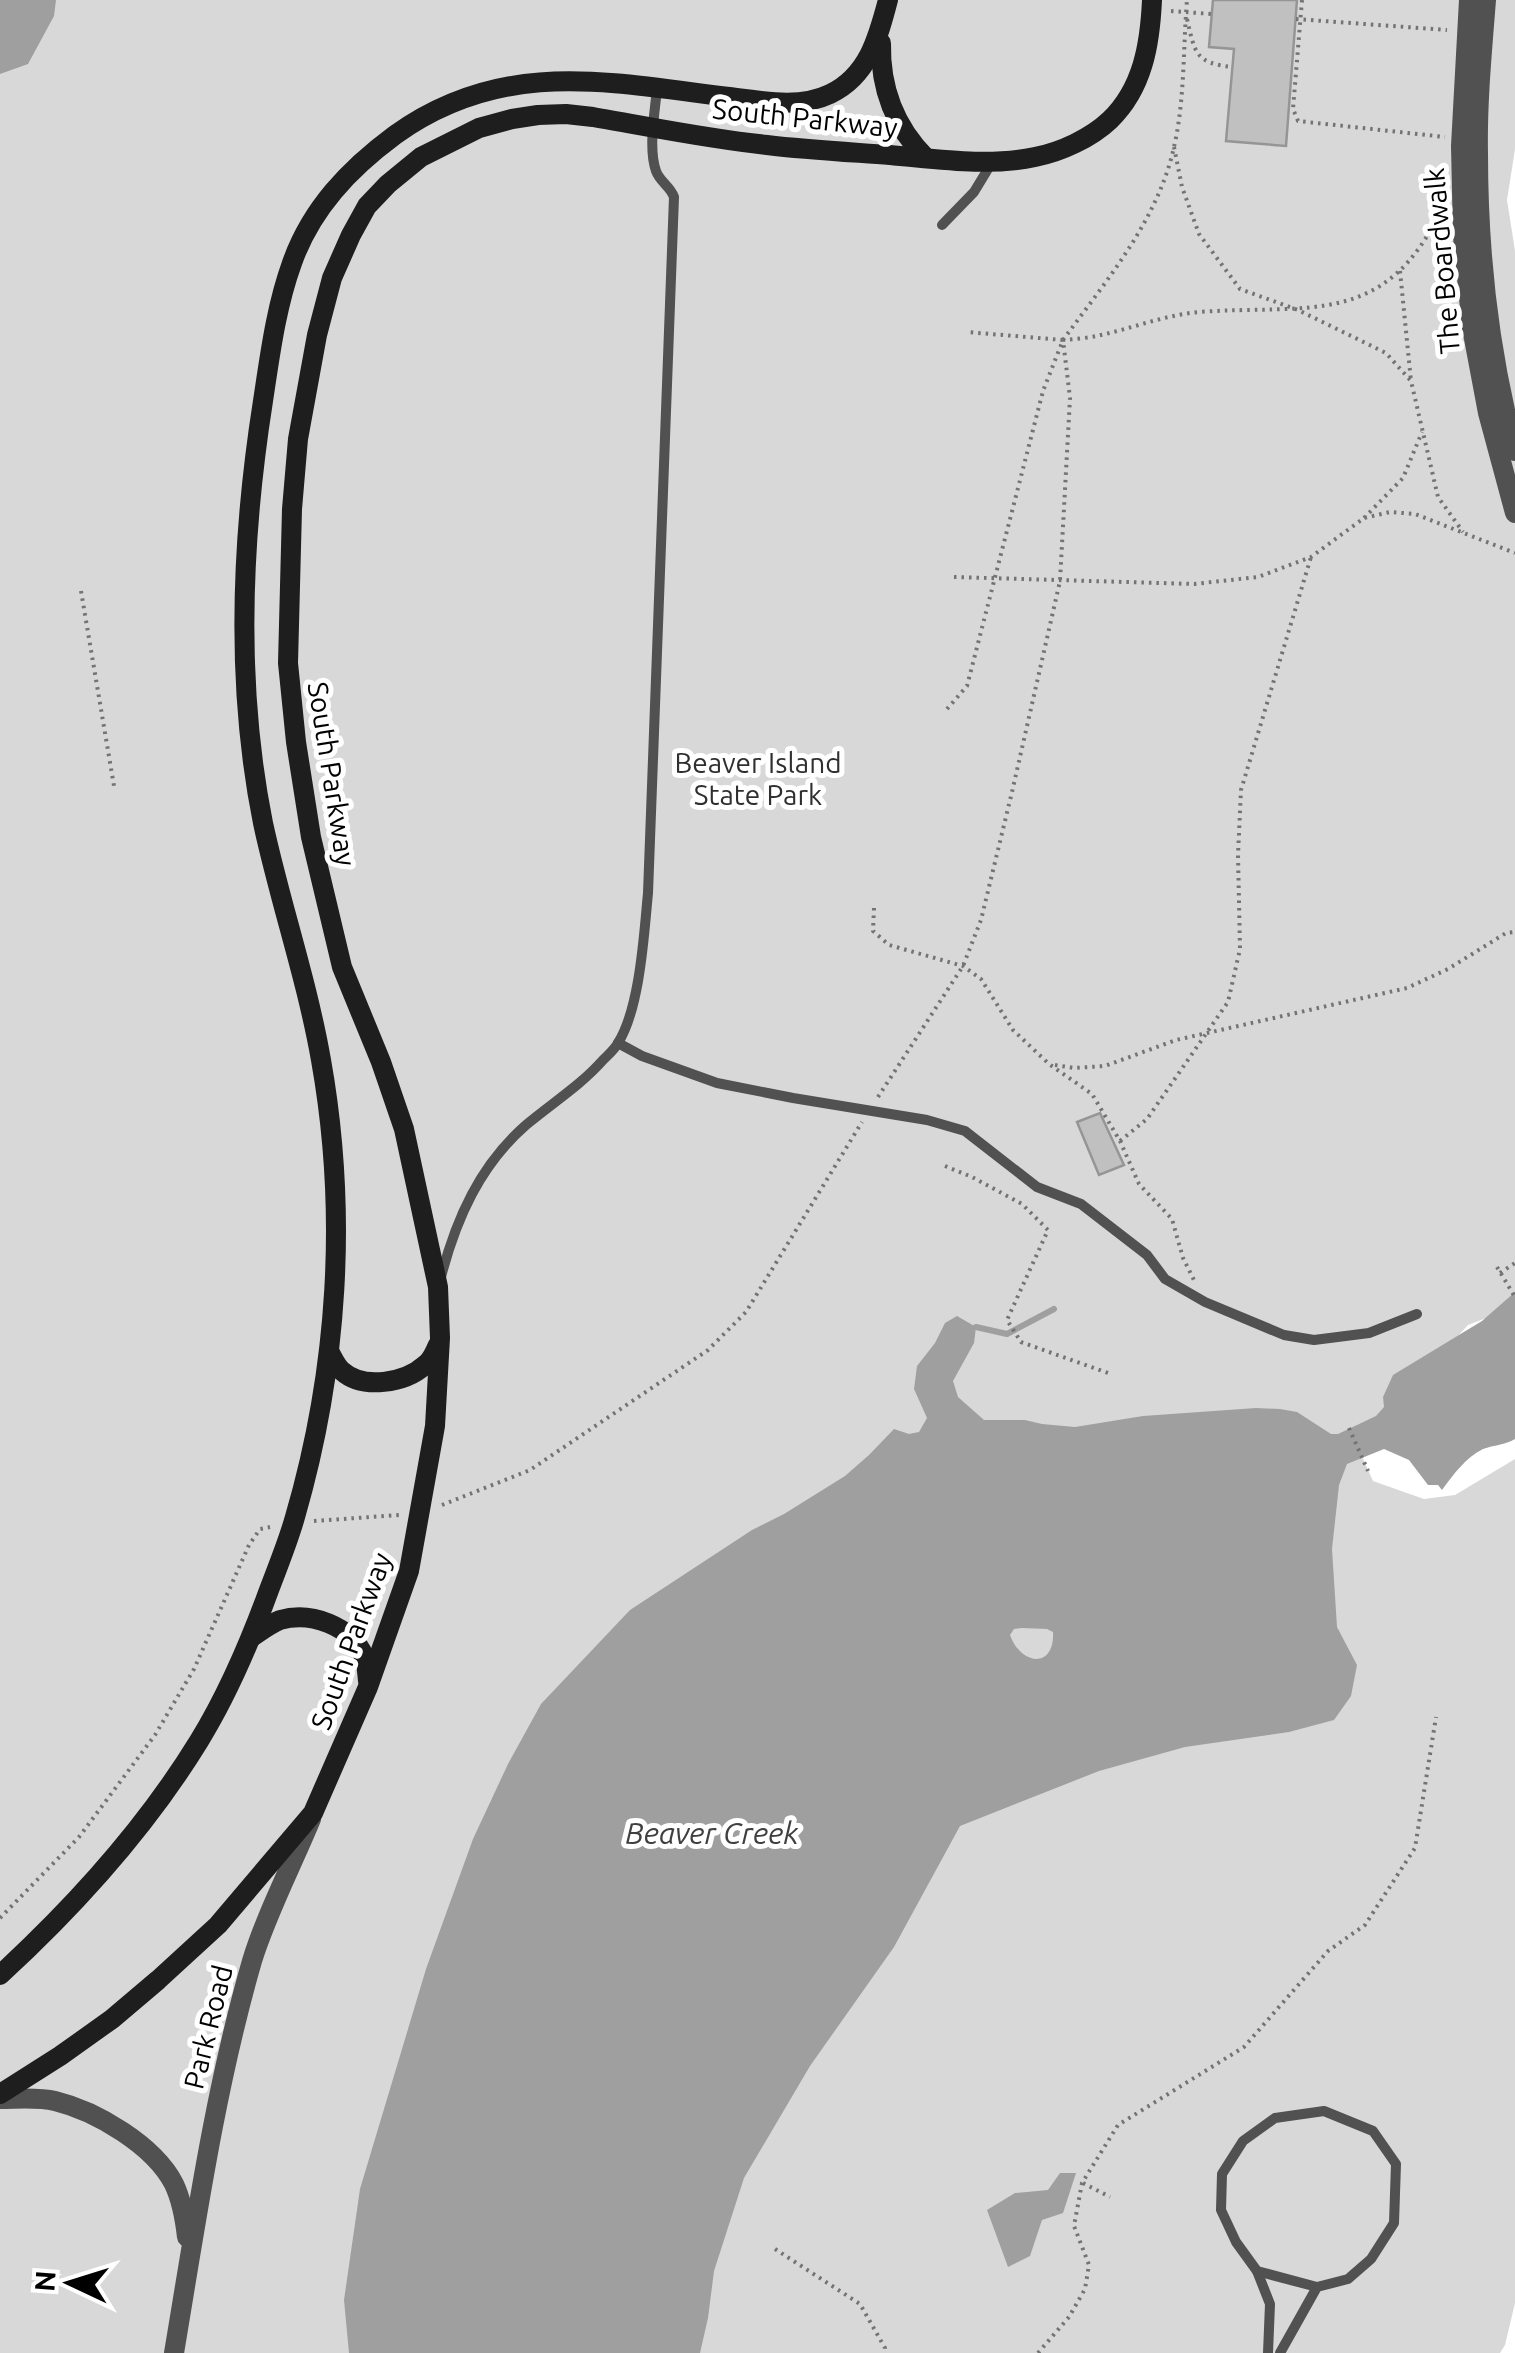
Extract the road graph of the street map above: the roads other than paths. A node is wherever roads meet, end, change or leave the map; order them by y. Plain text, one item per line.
1 (888, 0) edge
2 (1469, 0) edge
3 (1486, 0) edge
4 (1152, 5) edge
5 (881, 26) junction
6 (657, 88) junction
7 (653, 127) junction
8 (926, 158) junction
9 (992, 161) junction
10 (942, 225) dead end
11 (1515, 451) edge
12 (1515, 512) edge
13 (618, 1044) junction
14 (438, 1287) junction
15 (1417, 1314) dead end
16 (440, 1338) junction
17 (329, 1351) junction
18 (252, 1637) junction
19 (368, 1688) junction
20 (313, 1813) junction
21 (0, 1976) edge
22 (0, 2096) edge
23 (189, 2264) junction
24 (1257, 2271) junction
25 (1317, 2287) junction
26 (174, 2353) edge
27 (1268, 2353) edge
28 (1280, 2353) edge

1 - 5 street, South Parkway
2 - 12 street, The Boardwalk
3 - 11 street, The Boardwalk
4 - 9 street, South Parkway
5 - 6 street, South Parkway
5 - 8 street
6 - 7 lane
6 - 17 street, South Parkway
7 - 8 street, South Parkway
7 - 13 lane
7 - 14 street, South Parkway
8 - 9 street, South Parkway
9 - 10 lane
13 - 14 lane
13 - 15 lane
14 - 16 street, South Parkway
16 - 17 street
16 - 19 street, South Parkway
17 - 18 street, South Parkway
18 - 19 street
18 - 21 street, South Parkway
19 - 20 street, South Parkway
20 - 22 street, South Parkway
20 - 23 street, Park Road
22 - 23 street, Park Road
23 - 26 street, Park Road
24 - 25 lane
24 - 25 lane
24 - 27 lane
25 - 28 lane

